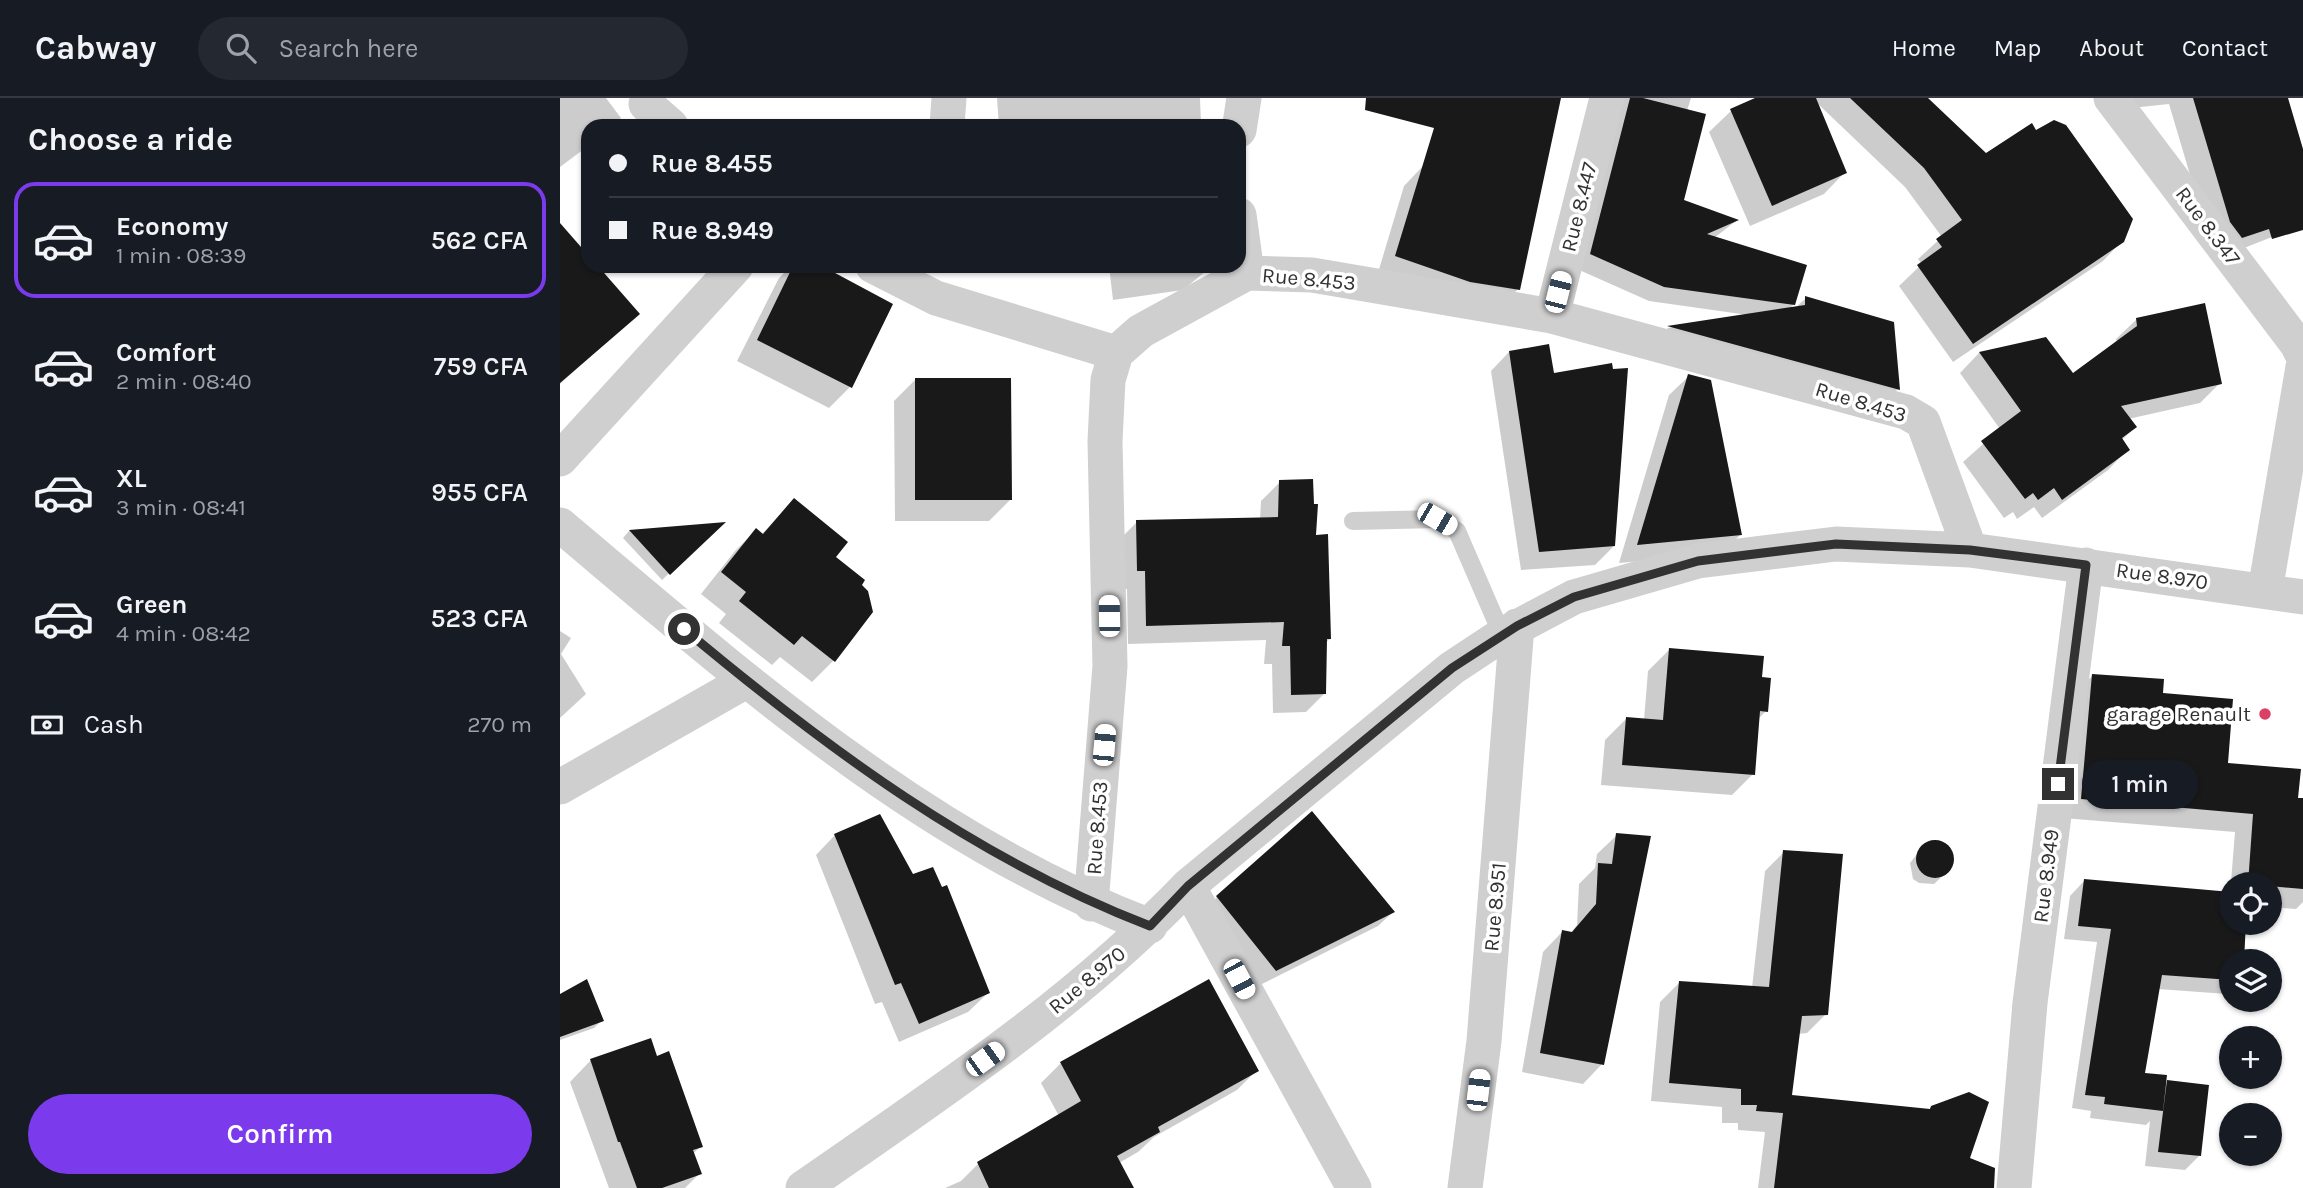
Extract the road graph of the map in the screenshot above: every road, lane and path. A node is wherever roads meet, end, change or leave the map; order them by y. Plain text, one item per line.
1 (949, 98) edge
2 (1244, 98) edge
3 (1607, 98) edge
4 (2111, 98) edge
5 (948, 119) edge
6 (1241, 119) edge
7 (1246, 267) edge
8 (730, 273) edge
9 (901, 273) edge
10 (1247, 274) junction
11 (937, 282) edge
12 (1552, 316) junction
13 (1116, 353) junction
14 (2303, 356) edge
15 (2303, 368) edge
16 (560, 459) edge
17 (1353, 521) dead end
18 (560, 525) edge
19 (1970, 550) junction
20 (2086, 565) junction
21 (2265, 591) junction
22 (2303, 597) edge
23 (1509, 630) junction
24 (746, 681) junction
25 (560, 787) edge
26 (1188, 886) junction
27 (1091, 904) junction
28 (1150, 926) junction
29 (803, 1188) edge
30 (1354, 1188) edge
31 (1465, 1188) edge
32 (2014, 1188) edge

1 - 5 street
2 - 6 street
3 - 12 street, Rue 8.447
4 - 14 street, Rue 8.347
7 - 10 street
8 - 16 street
9 - 11 street
10 - 12 street, Rue 8.453
10 - 13 street, Rue 8.453
11 - 13 street
12 - 19 street, Rue 8.453
13 - 27 street, Rue 8.453
15 - 21 street
17 - 23 lane
18 - 24 street
19 - 20 street, Rue 8.970
19 - 23 street, Rue 8.970
20 - 21 street, Rue 8.970
20 - 32 street, Rue 8.949
21 - 22 street, Rue 8.970
23 - 26 street, Rue 8.970
23 - 31 street, Rue 8.951
24 - 25 street
24 - 27 street
26 - 28 street, Rue 8.970
26 - 30 street
27 - 28 street
28 - 29 street, Rue 8.970

